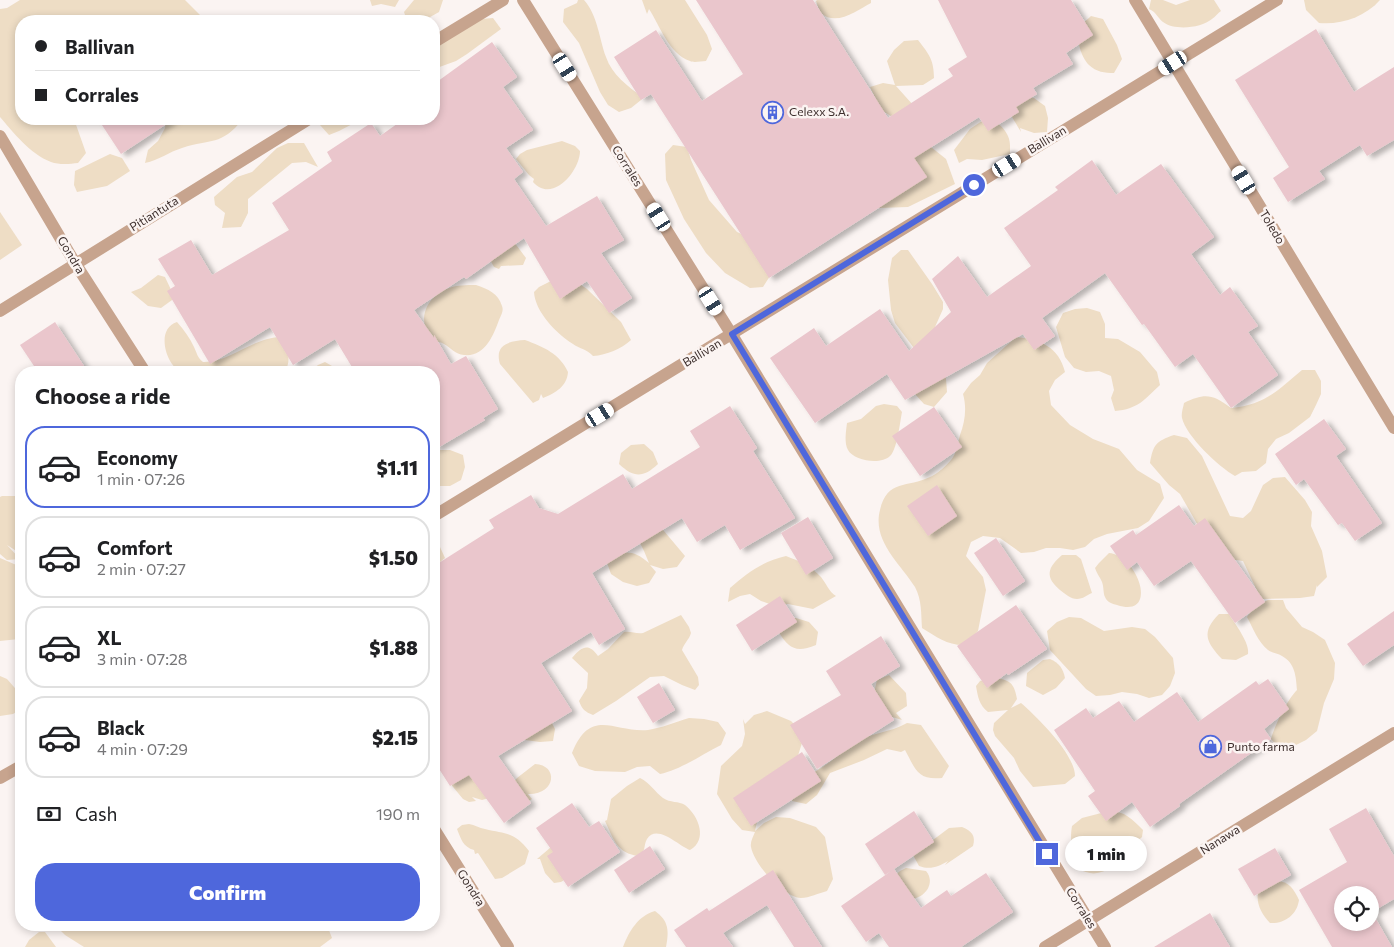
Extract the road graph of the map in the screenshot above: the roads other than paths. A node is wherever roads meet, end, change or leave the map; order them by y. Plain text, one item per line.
1 (503, 0) edge
2 (523, 0) edge
3 (1135, 0) edge
4 (1277, 0) edge
5 (440, 38) edge
6 (1173, 63) junction
7 (299, 125) edge
8 (0, 136) edge
9 (75, 263) junction
10 (0, 311) edge
11 (732, 334) junction
12 (141, 366) edge
13 (1394, 428) edge
14 (440, 512) edge
15 (1394, 733) edge
16 (15, 769) edge
17 (0, 778) edge
18 (440, 839) edge
19 (1088, 921) junction
20 (508, 947) edge
21 (1046, 947) edge
22 (1105, 947) edge

1 - 5 street
2 - 11 street, Corrales
3 - 6 street, Toledo
4 - 6 street, Ballivan
6 - 11 street, Ballivan
6 - 13 street, Toledo
7 - 9 street, Pitiantuta
8 - 9 street, Gondra
9 - 10 street, Pitiantuta
9 - 12 street, Gondra
11 - 14 street, Ballivan
11 - 19 street, Corrales
15 - 19 street, Nanawa
16 - 17 street
18 - 20 street, Gondra
19 - 21 street, Nanawa
19 - 22 street, Corrales

